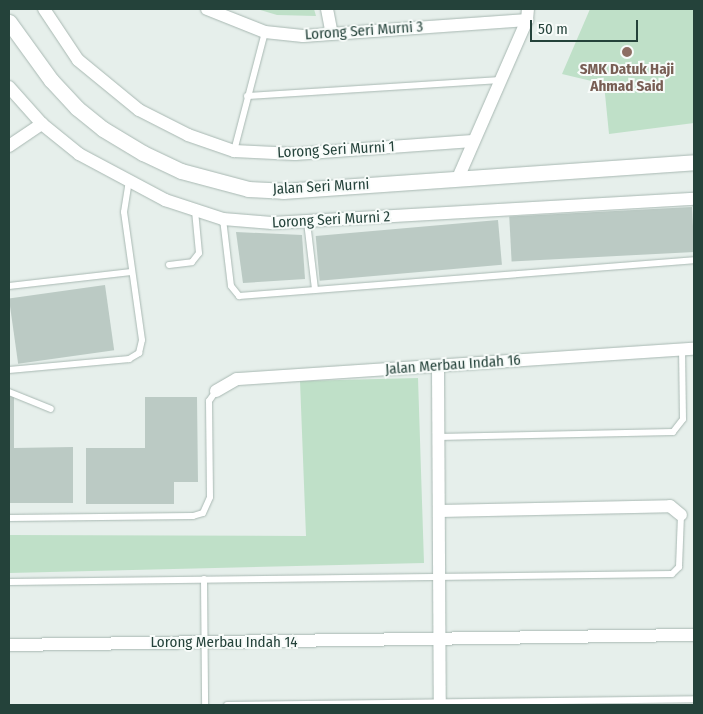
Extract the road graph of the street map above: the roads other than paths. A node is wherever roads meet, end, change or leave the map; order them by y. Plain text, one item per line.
1 (44, 9) edge
2 (207, 9) edge
3 (328, 9) edge
4 (527, 14) edge
5 (9, 22) edge
6 (264, 32) junction
7 (332, 34) junction
8 (501, 80) junction
9 (9, 87) edge
10 (247, 96) junction
11 (42, 124) junction
12 (473, 141) junction
13 (9, 146) edge
14 (234, 151) junction
15 (694, 162) edge
16 (458, 178) junction
17 (129, 181) junction
18 (694, 199) edge
19 (195, 211) junction
20 (223, 219) junction
21 (307, 222) junction
22 (694, 260) edge
23 (169, 265) dead end
24 (131, 272) junction
25 (9, 286) edge
26 (315, 289) junction
27 (688, 350) edge
28 (438, 366) junction
29 (9, 370) edge
30 (216, 390) joint
31 (9, 392) edge
32 (51, 409) dead end
33 (438, 438) junction
34 (439, 511) junction
35 (681, 515) joint
36 (9, 518) edge
37 (439, 579) junction
38 (204, 580) junction
39 (9, 582) edge
40 (694, 635) edge
41 (440, 641) junction
42 (204, 644) junction
43 (9, 645) edge
44 (694, 699) edge
45 (440, 703) edge
46 (205, 705) edge
47 (227, 705) edge

1 - 14 street, Lorong Seri Murni 1
2 - 6 street, Lorong Seri Murni 3
3 - 7 street
4 - 7 street, Lorong Seri Murni 3
4 - 8 street
5 - 16 street, Jalan Seri Murni
6 - 7 street, Lorong Seri Murni 3
6 - 10 lane
8 - 10 lane
8 - 12 street
9 - 11 street, Lorong Seri Murni 2
10 - 14 lane
11 - 13 street
11 - 17 street, Lorong Seri Murni 2
12 - 14 street, Lorong Seri Murni 1
12 - 16 street
15 - 16 street, Jalan Seri Murni
17 - 19 street, Lorong Seri Murni 2
17 - 24 lane
18 - 21 street, Lorong Seri Murni 2
19 - 20 street, Lorong Seri Murni 2
19 - 23 lane
20 - 21 street, Lorong Seri Murni 2
20 - 26 lane
21 - 26 lane
22 - 26 lane
24 - 25 lane
24 - 29 lane
27 - 28 street, Jalan Merbau Indah 16
27 - 33 lane
28 - 30 street, Jalan Merbau Indah 16
28 - 33 street
30 - 36 lane
31 - 32 lane
33 - 34 street
34 - 35 street
34 - 37 street
35 - 37 lane
37 - 38 lane
37 - 41 street
38 - 39 lane
38 - 42 lane
40 - 41 street, Lorong Merbau Indah 14
41 - 42 street, Lorong Merbau Indah 14
41 - 45 street
42 - 43 street, Lorong Merbau Indah 14
42 - 46 lane
44 - 45 lane
45 - 47 lane

